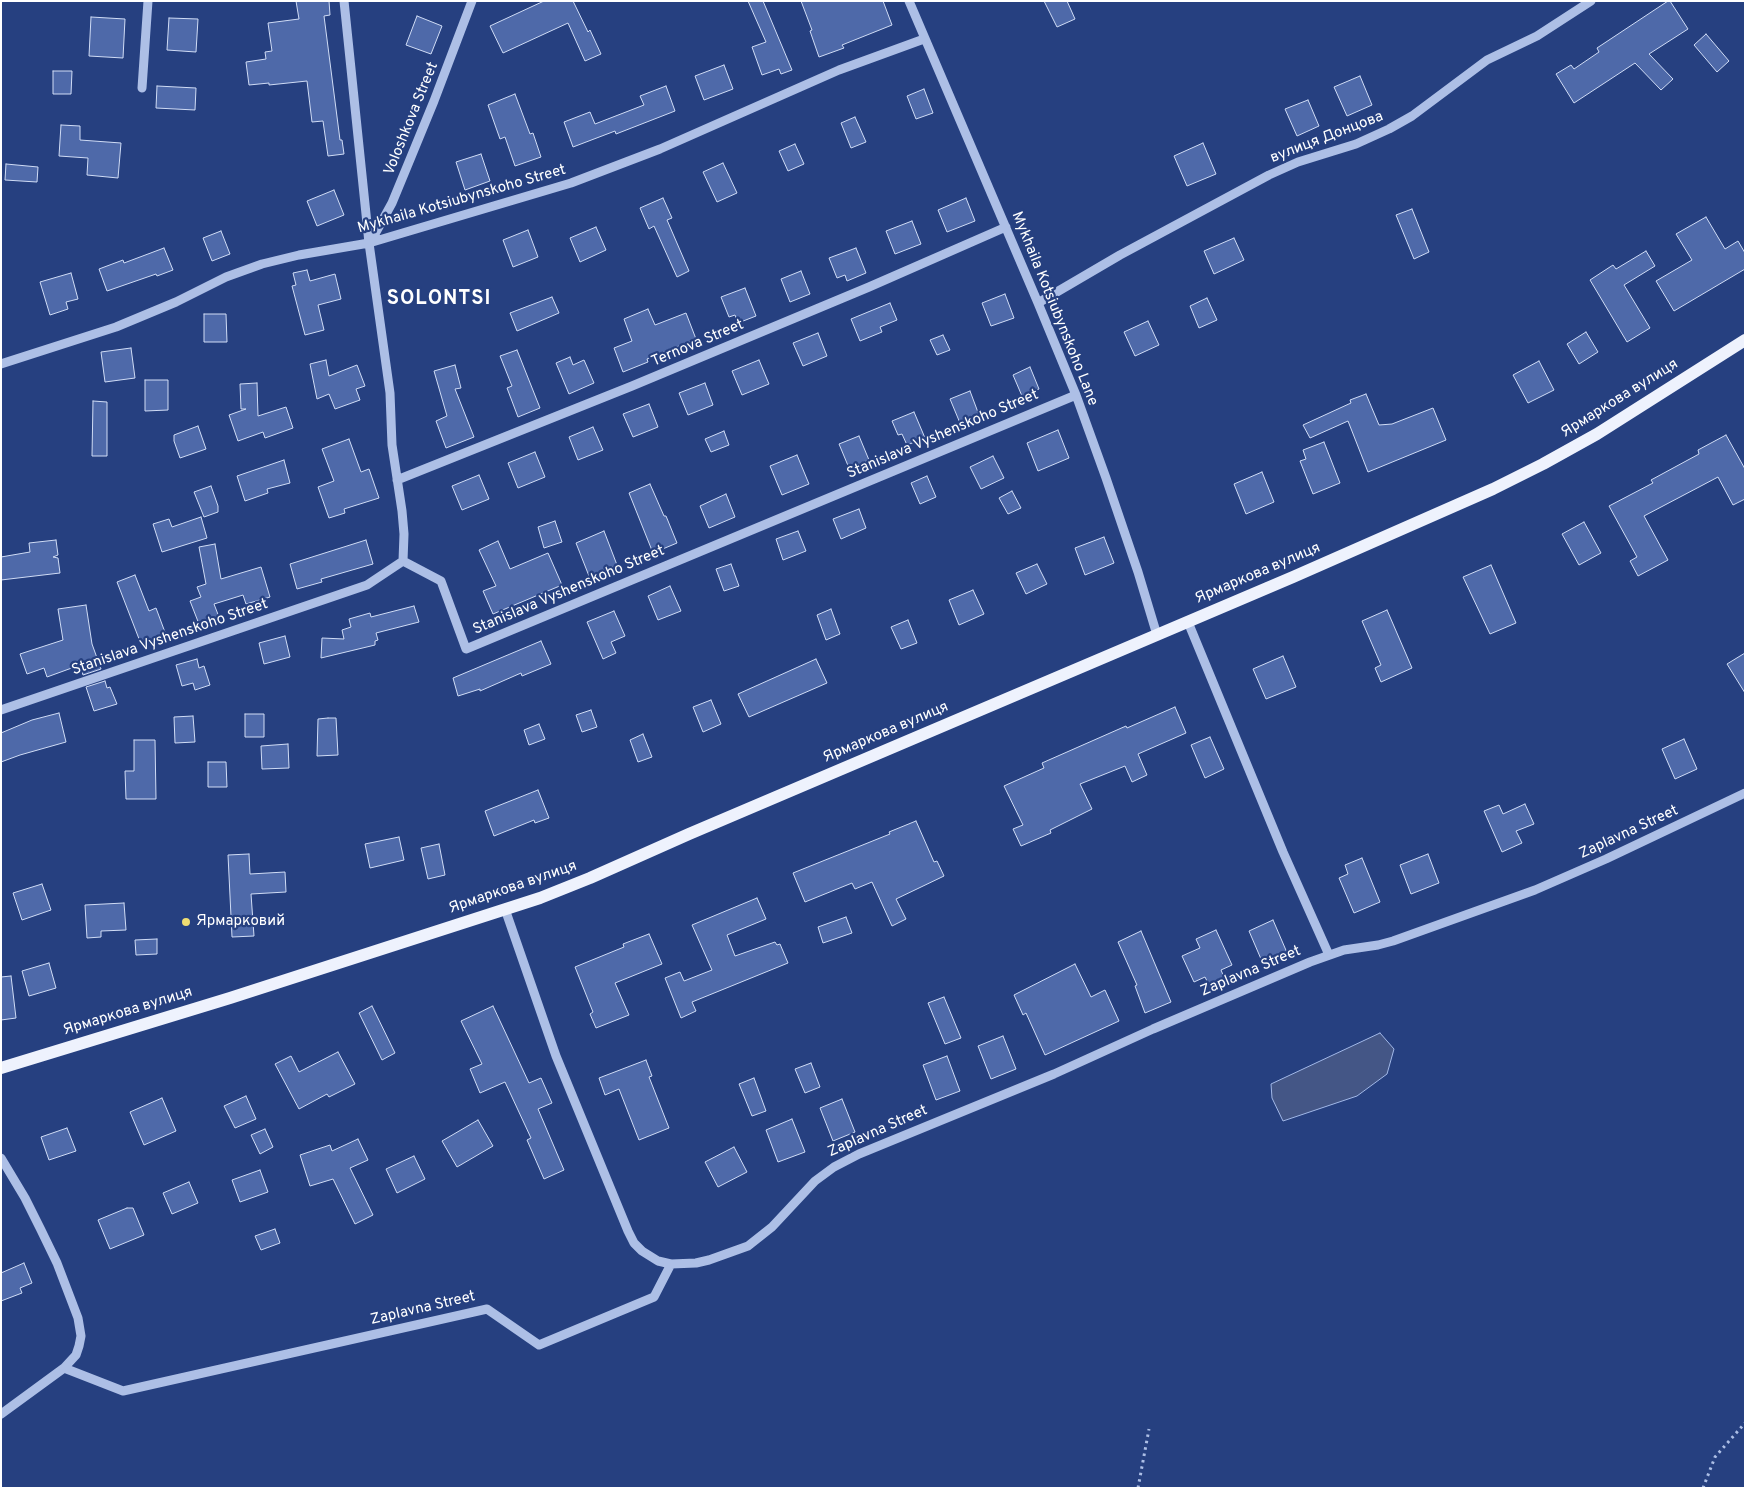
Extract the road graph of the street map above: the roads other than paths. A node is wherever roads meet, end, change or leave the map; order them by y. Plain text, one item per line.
1 (148, 1) edge
2 (344, 1) edge
3 (472, 1) edge
4 (909, 1) edge
5 (1591, 1) edge
6 (924, 39) junction
7 (142, 88) dead end
8 (1006, 227) junction
9 (369, 243) junction
10 (1038, 303) junction
11 (1745, 340) edge
12 (1, 364) edge
13 (1076, 395) junction
14 (398, 480) junction
15 (403, 561) junction
16 (1188, 622) junction
17 (1157, 635) junction
18 (1, 710) edge
19 (1745, 793) edge
20 (505, 909) junction
21 (1329, 955) junction
22 (1, 1068) edge
23 (1, 1158) edge
24 (671, 1264) junction
25 (64, 1368) junction
26 (1, 1414) edge

1 - 7 street
2 - 9 street
3 - 9 street, Voloshkova Street
4 - 6 street, Mykhaila Kotsiubynskoho Lane
5 - 10 street, вулиця Донцова
6 - 8 street, Mykhaila Kotsiubynskoho Lane
6 - 9 street, Mykhaila Kotsiubynskoho Street
8 - 10 street, Mykhaila Kotsiubynskoho Lane
8 - 14 street, Ternova Street
9 - 12 street, Mykhaila Kotsiubynskoho Street
9 - 14 street
10 - 13 street, Mykhaila Kotsiubynskoho Lane
11 - 16 main road, Ярмаркова вулиця
13 - 15 street, Stanislava Vyshenskoho Street
13 - 17 street, Mykhaila Kotsiubynskoho Lane
14 - 15 street
15 - 18 street, Stanislava Vyshenskoho Street
16 - 17 main road, Ярмаркова вулиця
16 - 21 street
17 - 20 main road, Ярмаркова вулиця
19 - 21 street, Zaplavna Street
20 - 22 main road, Ярмаркова вулиця
20 - 24 street
21 - 24 street, Zaplavna Street
23 - 25 street
24 - 25 street, Zaplavna Street
25 - 26 street

